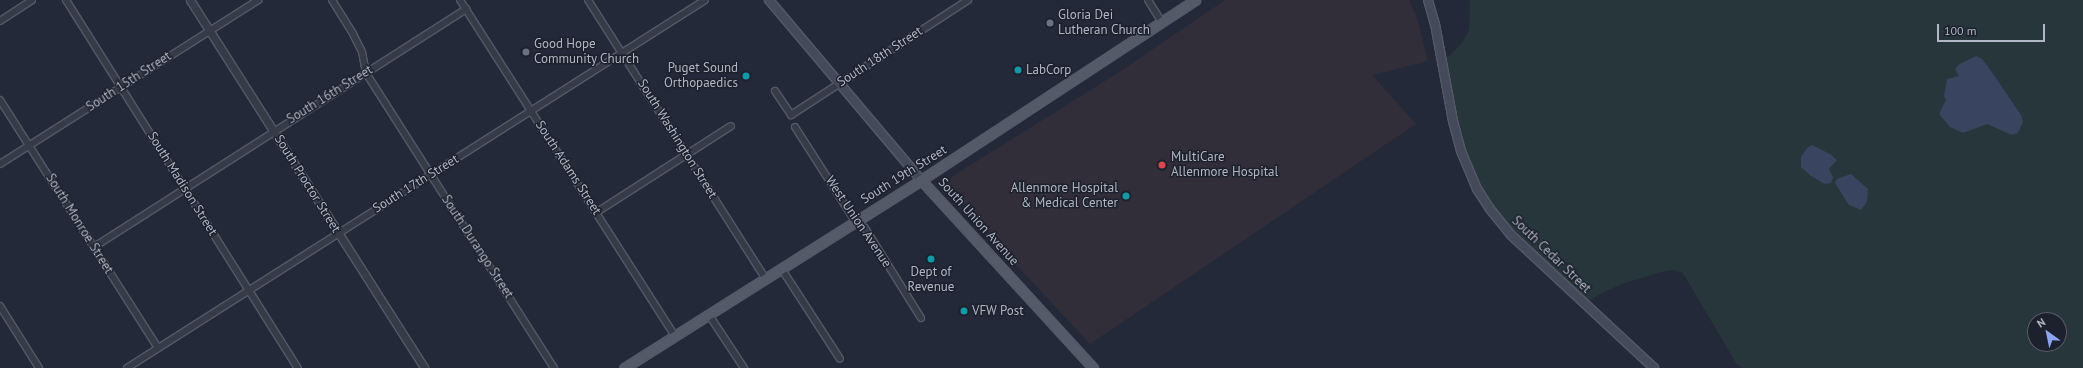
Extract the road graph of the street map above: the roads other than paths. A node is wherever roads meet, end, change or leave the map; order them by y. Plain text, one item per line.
1 (32, 0) edge
2 (66, 0) edge
3 (190, 0) edge
4 (258, 0) edge
5 (332, 0) edge
6 (460, 0) edge
7 (588, 0) edge
8 (705, 0) edge
9 (769, 0) edge
10 (968, 0) edge
11 (1148, 0) edge
12 (1195, 0) edge
13 (1428, 0) edge
14 (466, 9) junction
15 (0, 20) edge
16 (1162, 22) junction
17 (209, 30) junction
18 (623, 53) junction
19 (366, 73) junction
20 (839, 84) junction
21 (120, 87) junction
22 (775, 91) dead end
23 (0, 100) edge
24 (531, 111) junction
25 (731, 126) dead end
26 (795, 127) dead end
27 (274, 131) junction
28 (29, 146) junction
29 (686, 155) junction
30 (0, 164) edge
31 (430, 174) junction
32 (922, 180) junction
33 (185, 188) junction
34 (596, 212) junction
35 (855, 221) junction
36 (338, 232) junction
37 (94, 247) junction
38 (781, 268) junction
39 (765, 278) junction
40 (249, 289) junction
41 (0, 306) edge
42 (709, 315) junction
43 (921, 318) dead end
44 (674, 336) junction
45 (158, 348) junction
46 (840, 359) dead end
47 (39, 368) edge
48 (127, 368) edge
49 (298, 368) edge
50 (424, 368) edge
51 (554, 368) edge
52 (624, 368) edge
53 (744, 368) edge
54 (1092, 368) edge
55 (1654, 368) edge

1 - 15 street
2 - 21 street, South Madison Street
3 - 17 street, South Proctor Street
4 - 17 street, South 15th Street
5 - 19 street, South Durango Street
6 - 14 street, South Adams Street
7 - 18 street, South Washington Street
8 - 18 street, South 17th Street
9 - 20 main road, South Union Avenue
10 - 20 street, South 18th Street
11 - 16 street
12 - 16 main road, South 19th Street
13 - 55 main road, South Cedar Street
14 - 19 street, South 16th Street
14 - 24 street, South Adams Street
16 - 32 main road, South 19th Street
17 - 21 street, South 15th Street
17 - 27 street, South Proctor Street
18 - 24 street, South 17th Street
18 - 29 street, South Washington Street
19 - 27 street, South 16th Street
19 - 31 street, South Durango Street
20 - 22 street, South 18th Street
20 - 32 main road, South Union Avenue
21 - 28 street, South 15th Street
21 - 33 street, South Madison Street
23 - 28 street, South Monroe Street
24 - 31 street, South 17th Street
24 - 34 street, South Adams Street
25 - 29 street
26 - 35 street, West Union Avenue
27 - 33 street, South 16th Street
27 - 36 street, South Proctor Street
28 - 30 street, South 15th Street
28 - 37 street, South Monroe Street
29 - 34 street
29 - 39 street, South Washington Street
31 - 36 street, South 17th Street
31 - 51 street, South Durango Street
32 - 35 main road, South 19th Street
32 - 54 main road, South Union Avenue
33 - 37 street, South 16th Street
33 - 40 street, South Madison Street
34 - 44 street, South Adams Street
35 - 38 main road, South 19th Street
35 - 43 street, West Union Avenue
36 - 40 street, South 17th Street
36 - 50 street, South Proctor Street
37 - 45 street, South Monroe Street
38 - 39 main road, South 19th Street
38 - 46 street
39 - 42 main road, South 19th Street
40 - 45 street, South 17th Street
40 - 49 street, South Madison Street
41 - 47 street
42 - 44 main road, South 19th Street
42 - 53 street
44 - 52 main road, South 19th Street
45 - 48 street, South 17th Street

